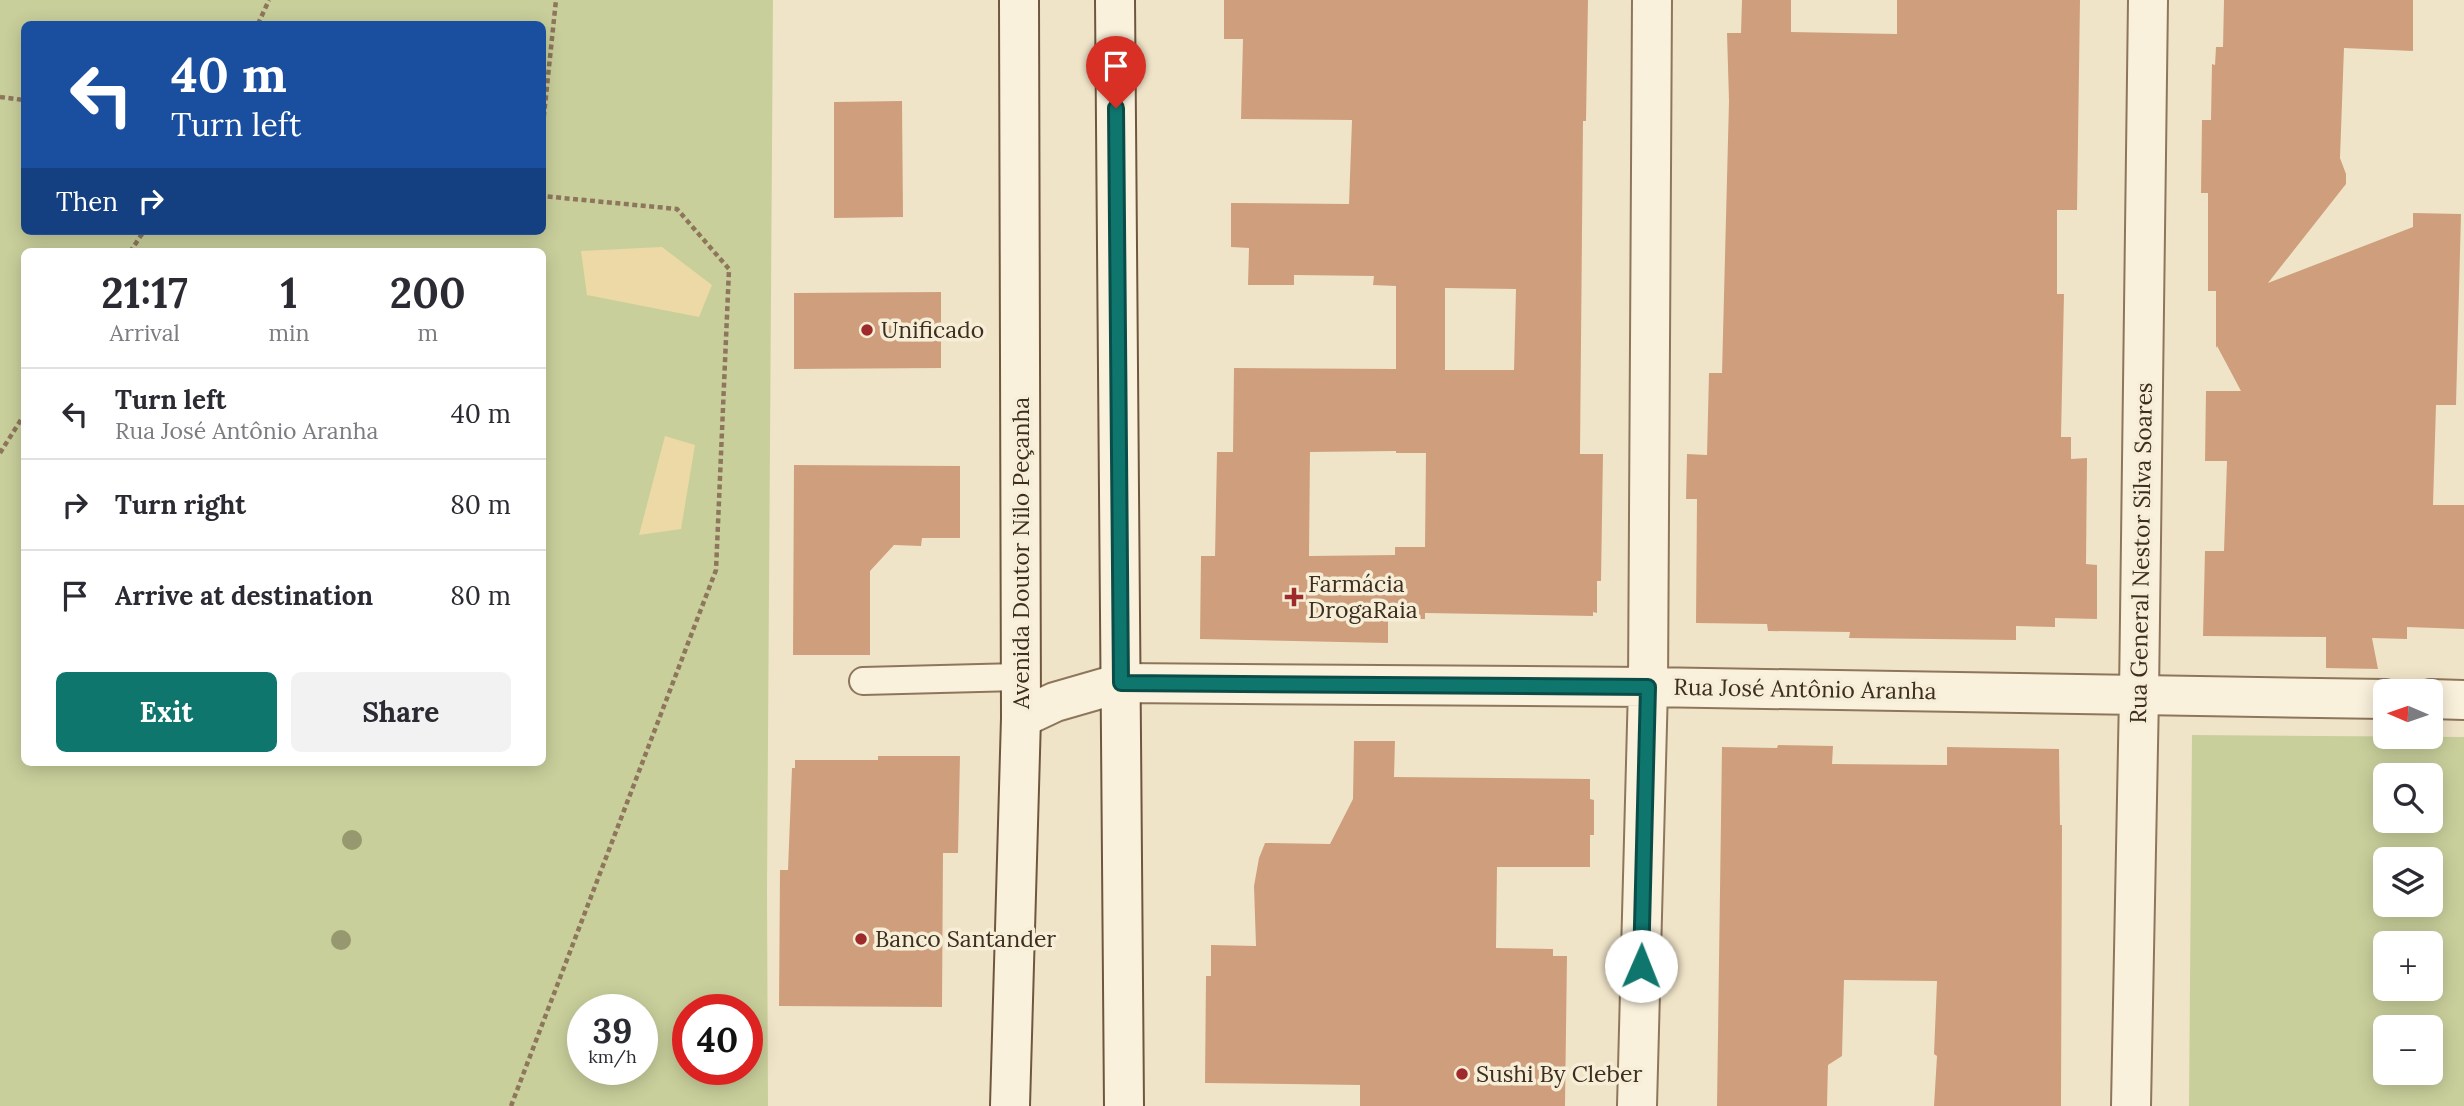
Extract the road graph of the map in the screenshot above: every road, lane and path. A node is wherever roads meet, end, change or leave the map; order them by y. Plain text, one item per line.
1 (269, 0) edge
2 (556, 0) edge
3 (1019, 0) edge
4 (1115, 0) edge
5 (1652, 0) edge
6 (2148, 0) edge
7 (259, 21) edge
8 (546, 96) edge
9 (0, 97) edge
10 (21, 100) edge
11 (546, 196) edge
12 (21, 420) edge
13 (0, 453) edge
14 (1021, 677) junction
15 (863, 681) dead end
16 (1121, 683) junction
17 (1648, 687) junction
18 (2139, 695) junction
19 (2373, 699) edge
20 (2443, 699) edge
21 (2464, 700) edge
22 (1021, 718) junction
23 (511, 1106) edge
24 (1010, 1106) edge
25 (1124, 1106) edge
26 (1637, 1106) edge
27 (2131, 1106) edge

1 - 7 path
2 - 8 path
3 - 14 street, Avenida Doutor Nilo Peçanha
4 - 16 street
5 - 17 street
6 - 18 street, Rua General Nestor Silva Soares
9 - 10 path
11 - 23 path
12 - 13 path
14 - 15 lane
14 - 22 street, Avenida Doutor Nilo Peçanha
16 - 17 street, Rua José Antônio Aranha
16 - 22 street, Rua José Antônio Aranha
16 - 25 street
17 - 18 street, Rua José Antônio Aranha
17 - 26 street
18 - 19 street, Rua José Antônio Aranha
18 - 27 street, Rua General Nestor Silva Soares
20 - 21 street
22 - 24 street, Avenida Doutor Nilo Peçanha

